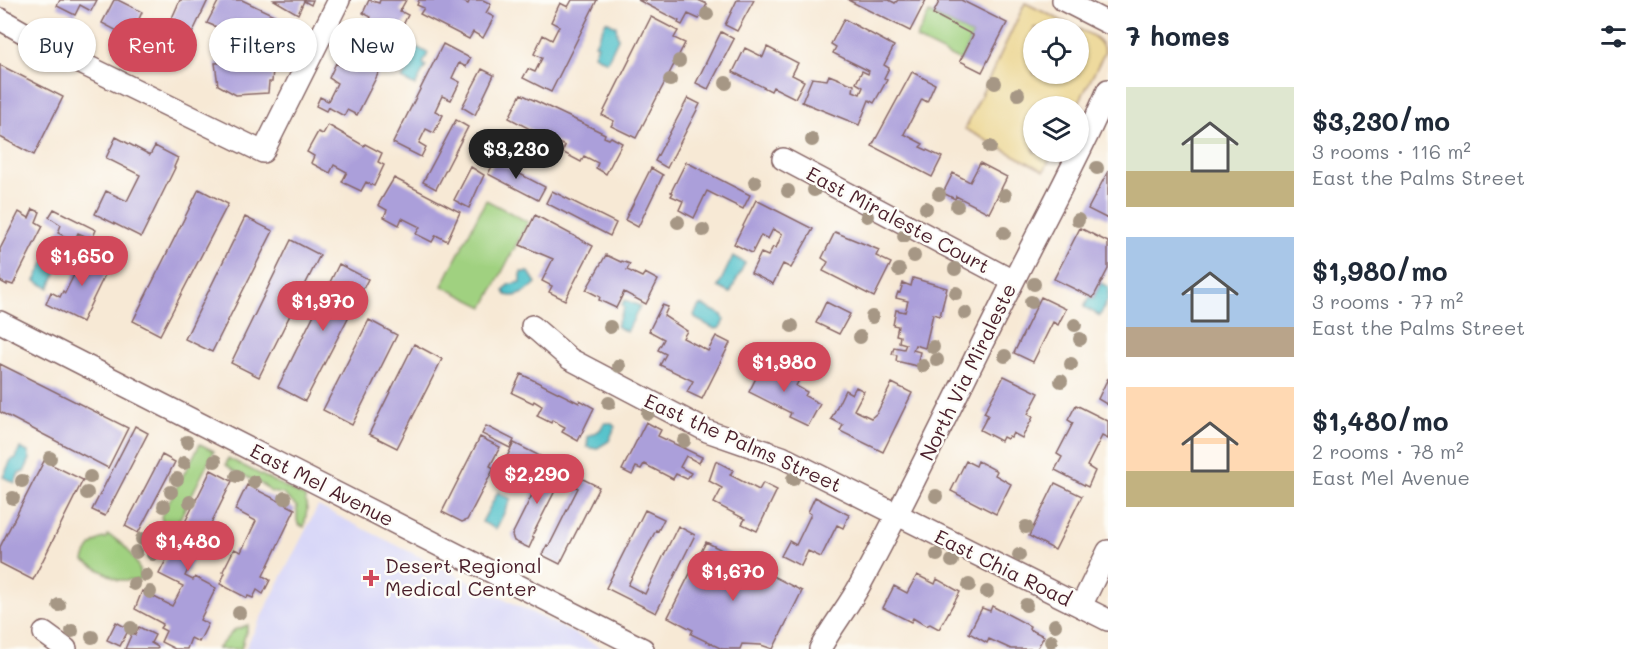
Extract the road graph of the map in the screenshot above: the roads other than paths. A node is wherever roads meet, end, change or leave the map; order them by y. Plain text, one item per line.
1 (339, 0) edge
2 (1063, 0) edge
3 (0, 18) edge
4 (1108, 23) edge
5 (1108, 90) edge
6 (783, 159) dead end
7 (1013, 281) junction
8 (0, 322) edge
9 (532, 326) dead end
10 (897, 515) junction
11 (1108, 551) edge
12 (1081, 606) junction
13 (1108, 620) edge
14 (44, 633) dead end
15 (66, 649) edge
16 (643, 649) edge
17 (820, 649) edge

1 - 3 street
2 - 4 street
5 - 7 street, North Via Miraleste
6 - 7 street, East Miraleste Court
7 - 10 street, North Via Miraleste
8 - 16 street, East Mel Avenue
9 - 10 street, East the Palms Street
10 - 12 street, East Chia Road
10 - 17 street, North Via Miraleste
11 - 12 street
12 - 13 street, East Chia Road
14 - 15 street

